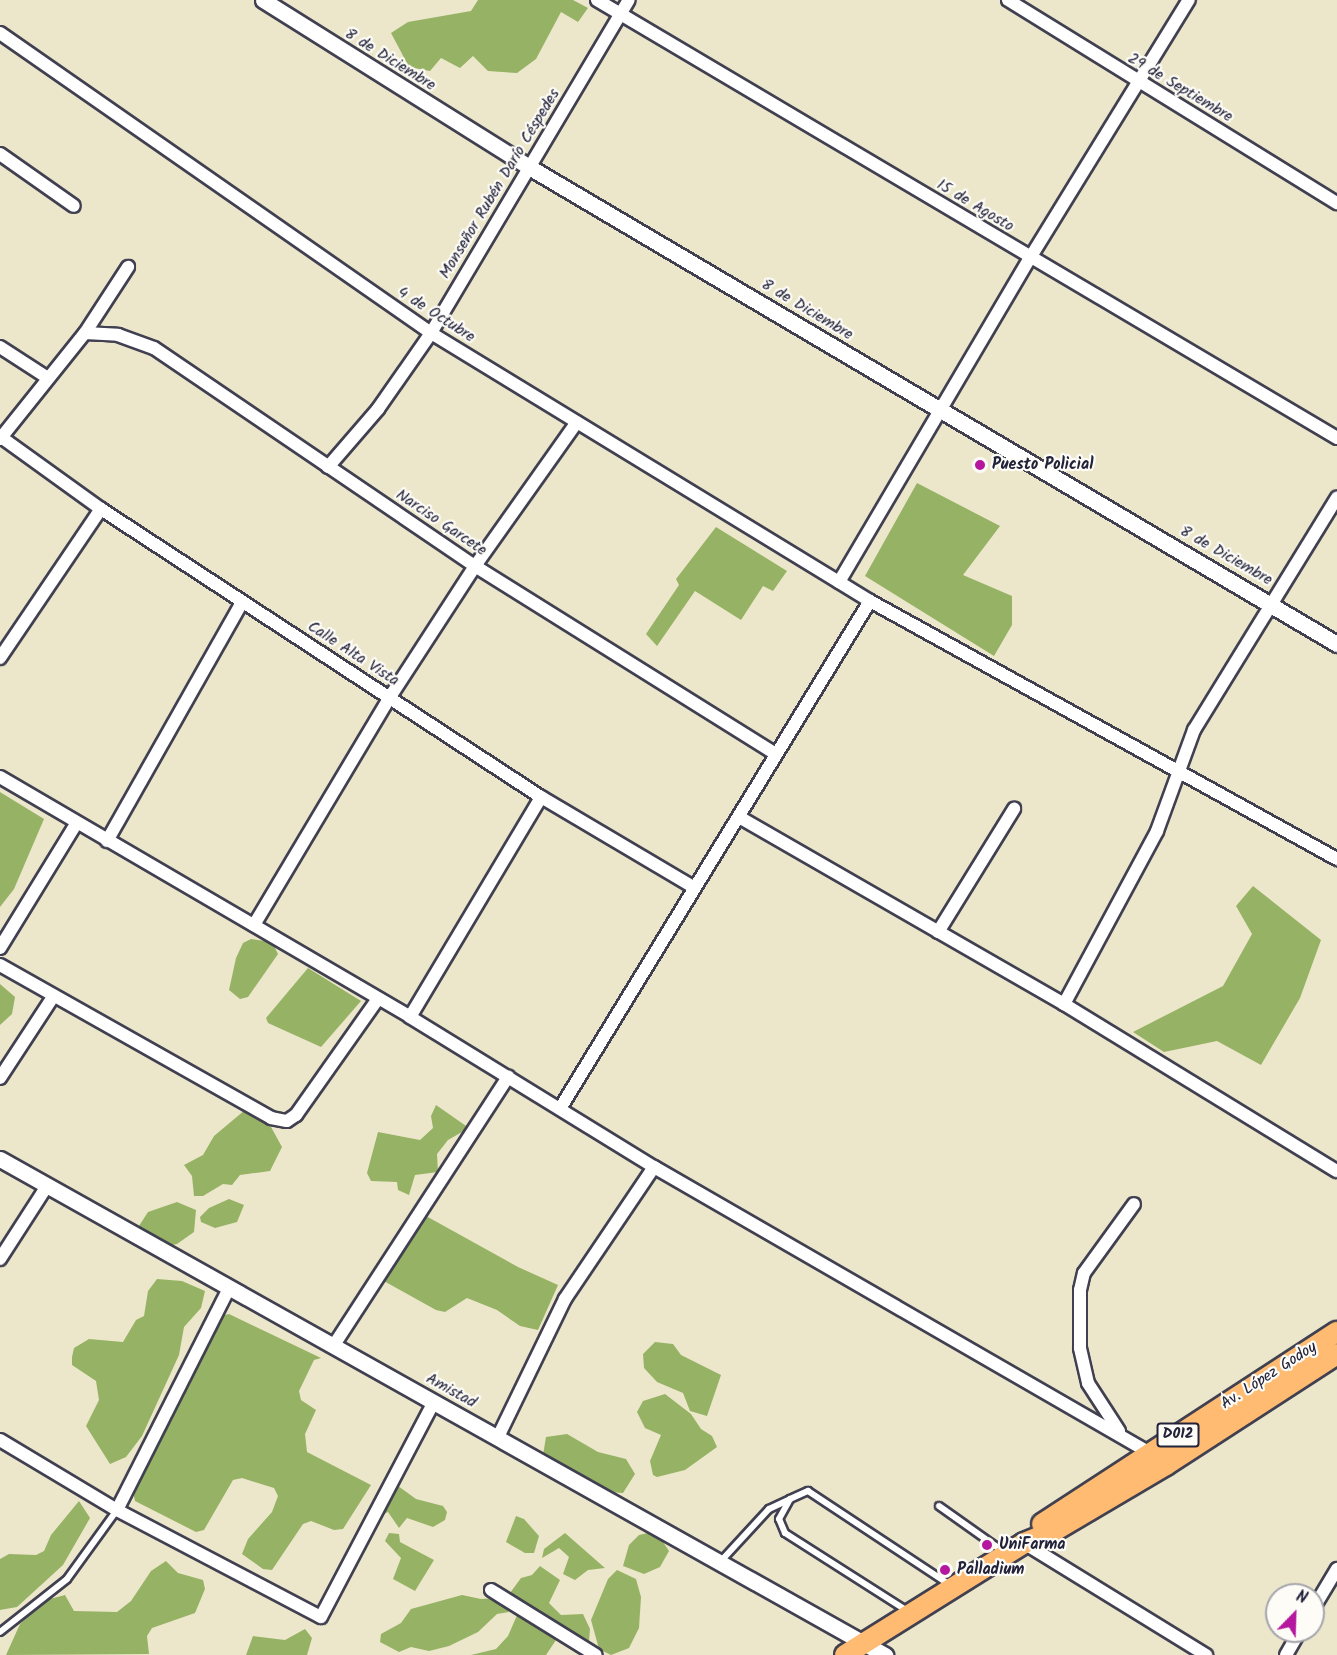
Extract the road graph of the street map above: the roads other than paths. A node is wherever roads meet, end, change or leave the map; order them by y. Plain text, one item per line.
1 (263, 0) edge
2 (597, 0) edge
3 (629, 0) edge
4 (1008, 0) edge
5 (1189, 0) edge
6 (621, 14) junction
7 (0, 33) edge
8 (1139, 83) junction
9 (0, 154) edge
10 (529, 167) junction
11 (1337, 203) edge
12 (74, 206) dead end
13 (1030, 258) junction
14 (128, 267) dead end
15 (85, 333) junction
16 (431, 333) junction
17 (0, 347) edge
18 (48, 378) junction
19 (940, 410) junction
20 (577, 422) junction
21 (1, 438) edge
22 (1337, 438) edge
23 (328, 467) junction
24 (1337, 498) edge
25 (101, 509) junction
26 (474, 566) junction
27 (839, 582) junction
28 (870, 601) junction
29 (242, 602) junction
30 (1273, 605) junction
31 (1337, 644) edge
32 (0, 658) edge
33 (390, 697) junction
34 (776, 754) junction
35 (1180, 769) junction
36 (0, 777) edge
37 (541, 797) junction
38 (1014, 809) dead end
39 (739, 817) junction
40 (76, 824) junction
41 (107, 842) junction
42 (1337, 859) edge
43 (693, 887) junction
44 (254, 925) junction
45 (938, 932) junction
46 (0, 948) edge
47 (0, 965) edge
48 (53, 997) junction
49 (377, 1000) junction
50 (1064, 1004) junction
51 (410, 1017) junction
52 (508, 1077) junction
53 (0, 1078) edge
54 (561, 1107) junction
55 (0, 1159) edge
56 (654, 1167) junction
57 (1337, 1172) edge
58 (46, 1186) junction
59 (1134, 1204) dead end
60 (0, 1259) edge
61 (229, 1288) junction
62 (1337, 1332) edge
63 (334, 1345) junction
64 (1337, 1354) edge
65 (434, 1402) junction
66 (498, 1437) junction
67 (1123, 1437) junction
68 (0, 1440) edge
69 (1150, 1453) junction
70 (1166, 1465) junction
71 (790, 1499) junction
72 (939, 1506) dead end
73 (117, 1510) junction
74 (1024, 1543) junction
75 (1006, 1554) junction
76 (721, 1561) junction
77 (1337, 1569) edge
78 (953, 1587) junction
79 (1325, 1589) edge
80 (491, 1590) dead end
81 (911, 1613) junction
82 (0, 1632) edge
83 (865, 1642) junction
84 (596, 1655) edge
85 (845, 1655) edge
86 (885, 1655) edge
87 (1206, 1655) edge

1 - 10 street, 8 de Diciembre
2 - 6 street, 15 de Agosto
3 - 6 street, Monseñor Rubén Darío Céspedes
4 - 8 street, 29 de Septiembre
5 - 8 street
6 - 10 street, Monseñor Rubén Darío Céspedes
6 - 13 street, 15 de Agosto
7 - 16 street, 4 de Octubre
8 - 11 street, 29 de Septiembre
8 - 13 street
9 - 12 street
10 - 16 street, Monseñor Rubén Darío Céspedes
10 - 19 street, 8 de Diciembre
13 - 19 street
13 - 22 street, 15 de Agosto
14 - 15 street
15 - 18 street
15 - 23 street, Narciso Garcete
16 - 20 street, 4 de Octubre
16 - 23 street, Monseñor Rubén Darío Céspedes
17 - 18 street
18 - 21 street
19 - 27 street
19 - 30 street, 8 de Diciembre
20 - 26 street
20 - 27 street, 4 de Octubre
21 - 25 street, Calle Alta Vista
23 - 26 street, Narciso Garcete
24 - 30 street
25 - 29 street, Calle Alta Vista
25 - 32 street
26 - 33 street
26 - 34 street, Narciso Garcete
27 - 28 street, 4 de Octubre
28 - 34 street
28 - 35 street, 4 de Octubre
29 - 33 street, Calle Alta Vista
29 - 41 street
30 - 31 street, 8 de Diciembre
30 - 35 street
33 - 37 street, Calle Alta Vista
33 - 44 street
34 - 39 street
35 - 42 street, 4 de Octubre
35 - 50 street
36 - 40 street
37 - 43 street, Calle Alta Vista
37 - 51 street
38 - 45 street
39 - 43 street
39 - 45 street
40 - 41 street
40 - 46 street
41 - 44 street
43 - 54 street
44 - 49 street
45 - 50 street
47 - 48 street
48 - 49 street
48 - 53 street
49 - 51 street
50 - 57 street
51 - 52 street
52 - 54 street
52 - 63 street
54 - 56 street
55 - 58 street, Amistad
56 - 66 street
56 - 67 street
58 - 60 street
58 - 61 street, Amistad
59 - 67 street
61 - 63 street, Amistad
61 - 73 street
62 - 69 main road, Av. López Godoy / D012
63 - 65 street, Amistad
64 - 70 main road, D012
65 - 66 street, Amistad
65 - 73 street
66 - 76 street, Amistad
67 - 69 street
68 - 73 street
69 - 70 street
69 - 74 main road, Av. López Godoy / D012
70 - 74 main road, D012
71 - 76 lane
71 - 78 lane
71 - 81 lane
72 - 75 lane
73 - 82 lane
74 - 75 main road, D012
74 - 87 street
75 - 78 main road, D012
76 - 83 street, Amistad
77 - 79 street
78 - 81 main road, D012
80 - 84 street
81 - 83 main road, D012
83 - 85 main road, D012
83 - 86 street, Amistad

